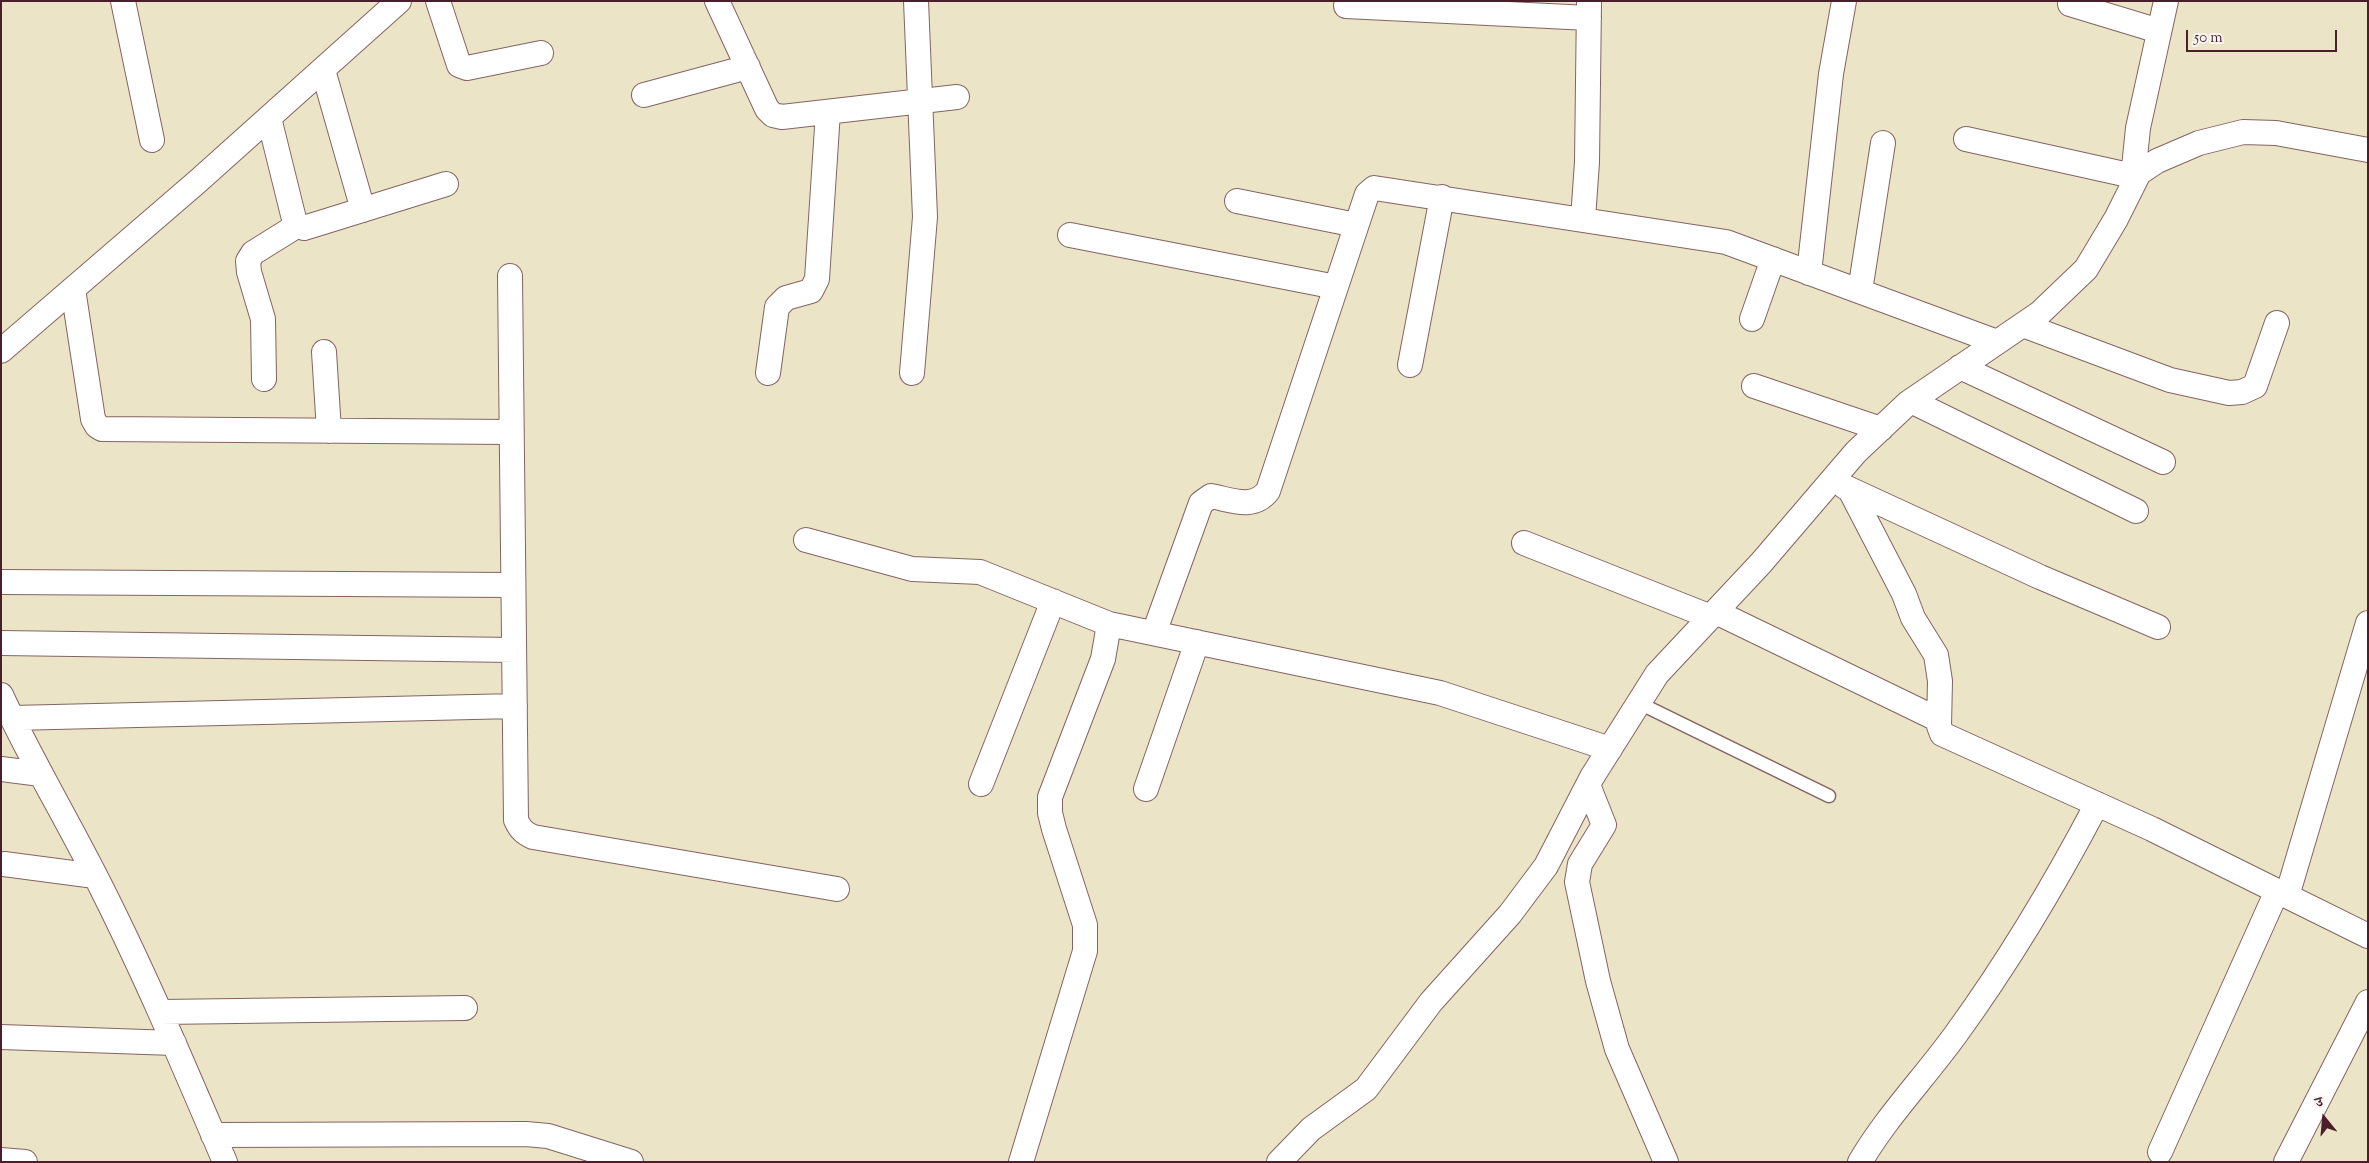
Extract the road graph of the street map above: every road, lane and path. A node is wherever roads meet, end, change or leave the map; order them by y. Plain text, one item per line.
1 (123, 1) edge
2 (399, 1) edge
3 (438, 1) edge
4 (717, 1) edge
5 (916, 1) edge
6 (1844, 1) edge
7 (2166, 1) edge
8 (2070, 4) dead end
9 (1346, 6) dead end
10 (1589, 10) edge
11 (2160, 31) junction
12 (541, 53) dead end
13 (748, 67) junction
14 (323, 70) junction
15 (644, 95) dead end
16 (957, 97) dead end
17 (921, 102) junction
18 (828, 112) junction
19 (269, 118) junction
20 (1966, 139) dead end
21 (152, 140) dead end
22 (1883, 143) dead end
23 (2368, 150) edge
24 (2132, 182) junction
25 (446, 184) dead end
26 (1442, 197) junction
27 (1237, 201) dead end
28 (362, 210) junction
29 (1583, 219) junction
30 (1356, 225) junction
31 (298, 226) junction
32 (1070, 235) dead end
33 (1773, 260) junction
34 (1809, 273) junction
35 (510, 276) dead end
36 (1336, 287) junction
37 (73, 289) junction
38 (1860, 291) junction
39 (1752, 319) dead end
40 (2277, 322) dead end
41 (2023, 325) junction
42 (1997, 342) junction
43 (1, 351) edge
44 (324, 352) dead end
45 (1410, 365) dead end
46 (1960, 367) junction
47 (768, 373) dead end
48 (912, 373) dead end
49 (264, 379) dead end
50 (1754, 386) dead end
51 (1911, 401) junction
52 (1880, 429) junction
53 (329, 431) junction
54 (511, 432) junction
55 (2163, 462) dead end
56 (1841, 484) junction
57 (2136, 511) dead end
58 (806, 540) dead end
59 (1524, 543) dead end
60 (1, 582) edge
61 (513, 584) junction
62 (1053, 601) junction
63 (1713, 614) junction
64 (2368, 623) edge
65 (1109, 624) junction
66 (2158, 627) dead end
67 (1154, 633) junction
68 (1197, 642) junction
69 (1, 643) edge
70 (514, 650) junction
71 (1639, 703) junction
72 (515, 706) junction
73 (6, 709) edge
74 (1939, 720) junction
75 (1610, 749) junction
76 (1, 769) edge
77 (41, 774) junction
78 (981, 784) dead end
79 (1588, 786) junction
80 (1146, 789) dead end
81 (1829, 796) dead end
82 (2097, 804) junction
83 (4, 864) dead end
84 (95, 876) junction
85 (837, 889) dead end
86 (2282, 893) junction
87 (2368, 936) edge
88 (2368, 1002) edge
89 (464, 1008) dead end
90 (160, 1012) junction
91 (1, 1037) edge
92 (174, 1043) junction
93 (214, 1135) junction
94 (2160, 1152) dead end
95 (1, 1160) edge
96 (25, 1162) edge
97 (225, 1162) edge
98 (631, 1162) edge
99 (1021, 1162) edge
100 (1279, 1162) edge
101 (1666, 1162) edge
102 (1860, 1162) edge
103 (2286, 1162) edge

1 - 21 street
2 - 14 street
3 - 12 street
4 - 13 street
5 - 17 street
6 - 34 street
7 - 11 street
8 - 11 street
9 - 10 street
10 - 29 street
11 - 24 street
13 - 15 street
13 - 18 street
14 - 19 street
14 - 28 street
16 - 17 street
17 - 18 street
17 - 48 street
18 - 47 street
19 - 31 street
19 - 37 street
20 - 24 street
22 - 38 street
23 - 24 street
24 - 41 street
25 - 28 street
26 - 29 street
26 - 30 street
26 - 45 street
27 - 30 street
28 - 31 street
29 - 33 street
30 - 36 street
31 - 49 street
32 - 36 street
33 - 34 street
33 - 39 street
34 - 38 street
35 - 54 street
36 - 67 street
37 - 43 street
37 - 53 street
38 - 42 street
40 - 41 street
41 - 42 street
42 - 46 street
44 - 53 street
46 - 51 street
46 - 55 street
50 - 52 street
51 - 52 street
51 - 57 street
52 - 56 street
53 - 54 street
54 - 61 street
56 - 63 street
56 - 66 street
56 - 74 street
58 - 62 street
59 - 63 street
60 - 61 street
61 - 70 street
62 - 65 street
62 - 78 street
63 - 71 street
63 - 74 street
64 - 86 street
65 - 67 street
65 - 99 street
67 - 68 street
68 - 75 street
68 - 80 street
69 - 70 street
70 - 72 street
71 - 75 street
71 - 81 lane
72 - 73 street
72 - 85 street
73 - 77 street
74 - 82 street
75 - 79 street
76 - 77 street
77 - 84 street
79 - 100 street
79 - 101 street
82 - 86 street
82 - 102 street
83 - 84 street
84 - 90 street
86 - 87 street
86 - 94 street
88 - 103 street
89 - 90 street
90 - 92 street
91 - 92 street
92 - 93 street
93 - 97 street
93 - 98 street
95 - 96 street

